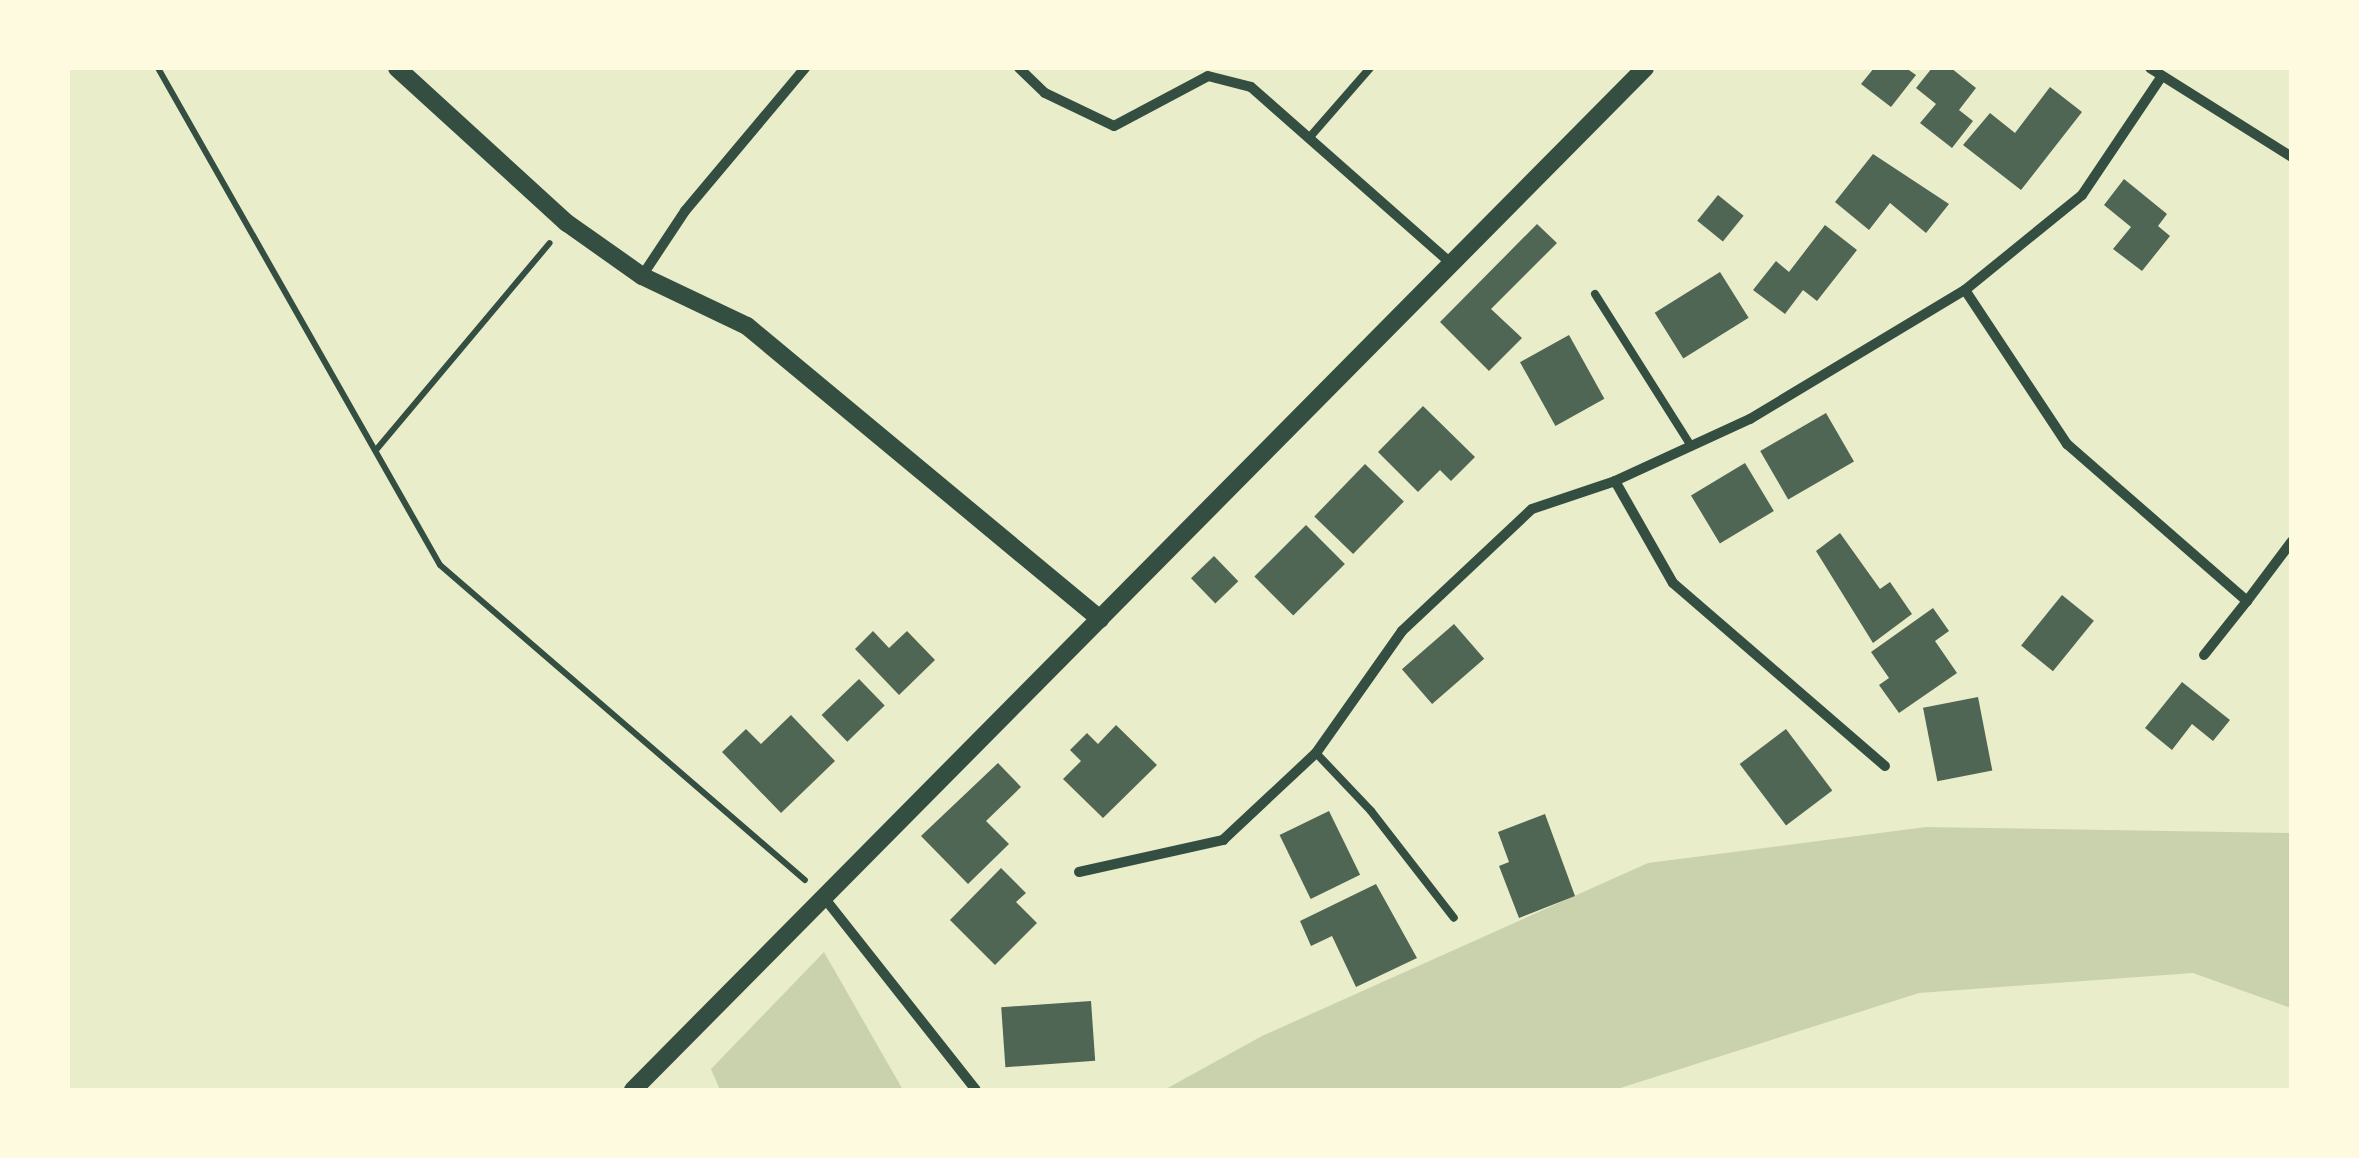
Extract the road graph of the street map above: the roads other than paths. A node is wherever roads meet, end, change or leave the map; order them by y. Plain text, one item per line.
1 (397, 68) edge
2 (806, 68) edge
3 (1018, 68) edge
4 (1370, 68) edge
5 (1646, 68) edge
6 (2150, 68) edge
7 (2162, 76) junction
8 (1309, 138) junction
9 (2292, 157) edge
10 (1452, 264) junction
11 (642, 276) junction
12 (1964, 290) junction
13 (1595, 294) dead end
14 (1691, 446) junction
15 (1616, 481) junction
16 (2292, 542) edge
17 (2247, 601) junction
18 (1100, 619) junction
19 (2204, 654) dead end
20 (1316, 753) junction
21 (1885, 766) dead end
22 (1079, 872) dead end
23 (821, 894) junction
24 (1454, 918) dead end
25 (633, 1090) edge
26 (976, 1090) edge

1 - 11 street
2 - 11 street
3 - 8 street
4 - 8 lane
5 - 10 street
6 - 7 street
7 - 9 street
7 - 12 street
8 - 10 street
10 - 18 street
11 - 18 street
12 - 14 street
12 - 17 street
13 - 14 lane
14 - 15 street
15 - 20 street
15 - 21 street
16 - 17 street
17 - 19 street
18 - 23 street
20 - 22 street
20 - 24 lane
23 - 25 street
23 - 26 street

